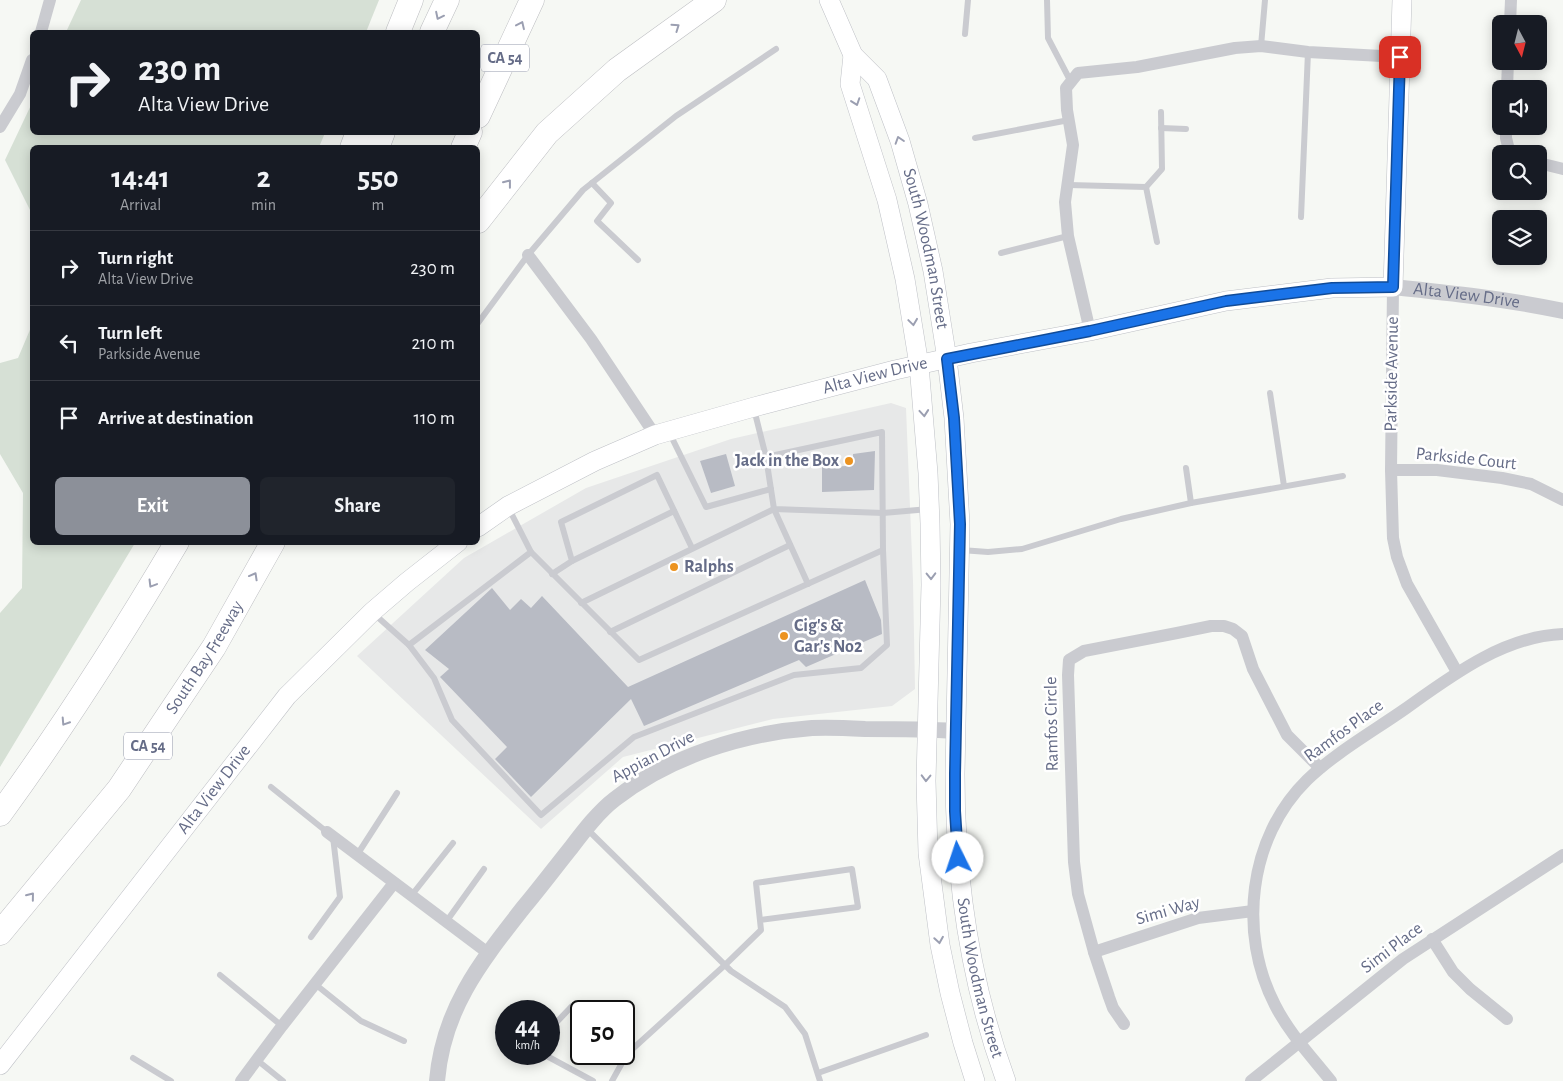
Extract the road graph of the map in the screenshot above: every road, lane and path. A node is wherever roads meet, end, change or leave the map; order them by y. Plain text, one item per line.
1 (50, 0) edge
2 (411, 0) edge
3 (447, 0) edge
4 (532, 0) edge
5 (714, 0) edge
6 (829, 0) edge
7 (968, 0) edge
8 (1047, 0) edge
9 (1265, 0) edge
10 (1402, 0) edge
11 (1510, 0) edge
12 (1510, 15) edge
13 (42, 30) edge
14 (399, 30) edge
15 (433, 30) edge
16 (964, 34) dead end
17 (1261, 46) junction
18 (776, 49) dead end
19 (1308, 52) junction
20 (853, 55) junction
21 (1400, 57) junction
22 (30, 66) edge
23 (1071, 82) junction
24 (480, 112) edge
25 (1161, 112) dead end
26 (1069, 120) junction
27 (0, 127) edge
28 (1161, 128) junction
29 (1186, 129) dead end
30 (975, 138) dead end
31 (1547, 165) edge
32 (1563, 169) edge
33 (592, 183) junction
34 (1069, 185) junction
35 (1146, 187) junction
36 (1301, 217) dead end
37 (480, 219) edge
38 (1068, 236) junction
39 (1158, 242) dead end
40 (1001, 253) dead end
41 (528, 255) junction
42 (638, 260) dead end
43 (1393, 287) junction
44 (1563, 311) edge
45 (480, 320) edge
46 (1090, 331) junction
47 (947, 359) junction
48 (919, 365) junction
49 (1270, 393) dead end
50 (754, 407) junction
51 (662, 433) junction
52 (766, 457) junction
53 (1186, 468) dead end
54 (1392, 470) junction
55 (1343, 476) dead end
56 (1284, 486) junction
57 (771, 490) junction
58 (1563, 500) edge
59 (1191, 503) junction
60 (508, 506) junction
61 (774, 509) junction
62 (930, 509) junction
63 (674, 512) junction
64 (882, 513) junction
65 (480, 527) edge
66 (175, 545) edge
67 (271, 545) edge
68 (454, 545) edge
69 (790, 545) junction
70 (692, 548) junction
71 (883, 550) junction
72 (960, 550) junction
73 (531, 552) junction
74 (572, 561) junction
75 (552, 574) junction
76 (808, 584) junction
77 (581, 603) junction
78 (372, 612) junction
79 (610, 632) junction
80 (1563, 634) edge
81 (408, 645) junction
82 (1457, 672) junction
83 (927, 729) junction
84 (955, 730) junction
85 (1320, 768) junction
86 (271, 787) dead end
87 (398, 793) dead end
88 (0, 814) edge
89 (586, 828) junction
90 (330, 834) junction
91 (453, 842) dead end
92 (357, 855) junction
93 (1563, 855) edge
94 (484, 869) dead end
95 (394, 884) junction
96 (411, 896) junction
97 (1253, 911) junction
98 (760, 920) junction
99 (446, 923) junction
100 (0, 933) edge
101 (311, 937) dead end
102 (1432, 939) junction
103 (1094, 952) junction
104 (488, 953) junction
105 (725, 965) junction
106 (220, 975) dead end
107 (314, 984) junction
108 (570, 1008) edge
109 (560, 1019) edge
110 (1507, 1019) dead end
111 (1124, 1024) dead end
112 (282, 1026) junction
113 (926, 1035) dead end
114 (404, 1041) dead end
115 (1300, 1042) junction
116 (635, 1043) edge
117 (133, 1058) dead end
118 (257, 1060) junction
119 (560, 1063) edge
120 (0, 1065) edge
121 (619, 1065) edge
122 (818, 1073) junction
123 (171, 1081) edge
124 (241, 1081) edge
125 (284, 1081) edge
126 (437, 1081) edge
127 (593, 1081) edge
128 (612, 1081) edge
129 (820, 1081) edge
130 (975, 1081) edge
131 (1006, 1081) edge
132 (1251, 1081) edge
133 (1331, 1081) edge

1 - 13 street
2 - 14 highway
3 -> 15 highway
24 -> 4 highway, CA 54
37 -> 5 highway
6 - 20 main road, South Woodman Street
7 - 16 lane
8 - 23 lane
9 - 17 lane
10 - 21 main road, Parkside Avenue
11 - 12 street
17 - 19 street
17 - 23 street
18 - 33 lane
19 - 21 street
19 - 36 lane
47 -> 20 main road, South Woodman Street
20 -> 48 main road, South Woodman Street
21 - 43 main road, Parkside Avenue
22 - 27 street
23 - 26 street
25 - 28 lane
26 - 30 lane
26 - 34 street
28 - 29 lane
28 - 35 lane
31 - 32 street
33 - 41 lane
33 - 42 lane
34 - 35 lane
34 - 38 street
35 - 39 lane
38 - 40 lane
38 - 46 street
41 - 45 lane
41 - 51 street
43 - 44 street, Alta View Drive
43 - 46 main road, Alta View Drive
43 - 54 street, Parkside Avenue
46 - 47 main road, Alta View Drive
47 - 48 main road, Alta View Drive
47 - 72 main road, South Woodman Street
48 - 50 main road, Alta View Drive
48 -> 62 main road, South Woodman Street
49 - 56 lane
50 - 51 main road, Alta View Drive
50 - 52 lane
51 - 57 lane
51 - 60 main road, Alta View Drive
52 - 57 lane
52 - 64 lane
53 - 59 lane
54 - 58 street, Parkside Court
54 - 82 street, Parkside Avenue
55 - 56 lane
56 - 59 lane
57 - 61 lane
59 - 72 lane
60 - 65 main road, Alta View Drive
60 - 73 lane
61 - 64 lane
61 - 69 lane
61 - 70 lane
62 - 64 lane
62 -> 83 main road, South Woodman Street
63 - 70 lane
63 - 74 lane
63 - 74 lane
64 - 71 lane
66 -> 88 highway
100 -> 67 highway, South Bay Freeway / CA 54
68 - 78 main road, Alta View Drive
69 - 76 lane
69 - 79 lane
70 - 77 lane
71 - 76 lane
71 - 81 lane
72 - 84 main road, South Woodman Street
73 - 75 lane
73 - 81 lane
74 - 75 lane
75 - 77 lane
76 - 79 lane
77 - 79 lane
78 - 81 lane
78 - 120 main road, Alta View Drive
80 - 82 street, Ramfos Place
82 - 85 street, Ramfos Place
83 - 84 street, Appian Drive
83 - 89 street, Appian Drive
83 -> 130 main road, South Woodman Street
84 - 131 main road, South Woodman Street
85 - 97 street, Ramfos Place
85 - 103 street, Ramfos Circle
86 - 90 lane
87 - 92 lane
89 - 104 street, Appian Drive
89 - 105 lane
90 - 92 street
90 - 101 lane
91 - 96 lane
92 - 95 street
93 - 102 street, Simi Place
94 - 99 lane
95 - 96 street
95 - 107 street
96 - 99 street
97 - 103 street, Simi Way
97 - 115 street, Ramfos Place
98 - 98 lane
98 - 105 lane
99 - 104 street
102 - 110 street
102 - 115 street, Simi Place
103 - 111 street, Ramfos Circle
104 - 126 street, Appian Drive
105 - 116 lane
105 - 122 lane
106 - 112 lane
107 - 112 street
107 - 114 lane
108 - 109 lane
112 - 118 street
113 - 122 lane
115 - 132 street, Simi Place
115 - 133 street, Ramfos Place
117 - 123 lane
118 - 124 street
118 - 125 lane
119 - 127 lane
121 - 128 lane
122 - 129 lane

